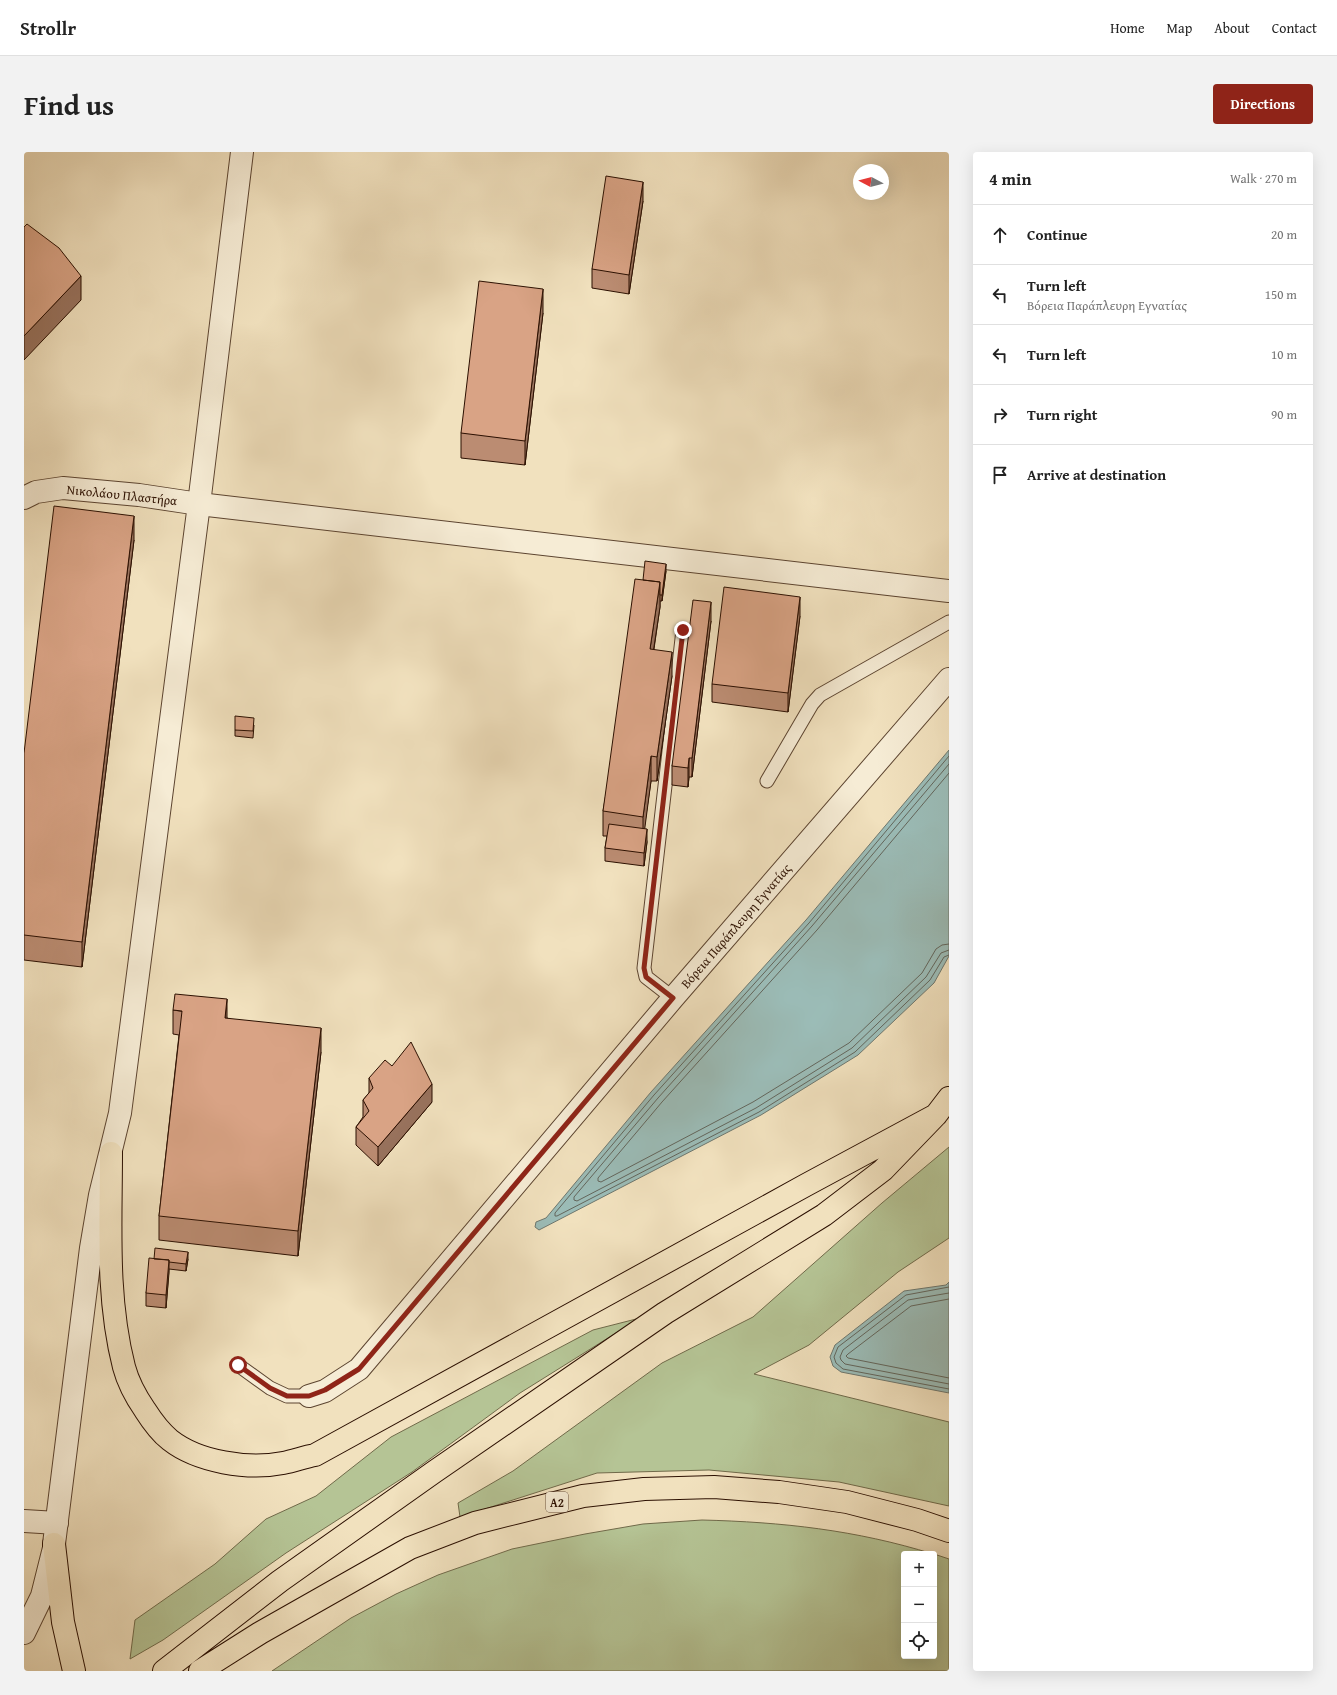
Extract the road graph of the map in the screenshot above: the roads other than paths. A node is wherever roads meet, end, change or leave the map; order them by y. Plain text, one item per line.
1 (242, 152) edge
2 (24, 498) edge
3 (198, 504) junction
4 (949, 591) edge
5 (949, 622) edge
6 (683, 630) dead end
7 (949, 679) edge
8 (766, 780) dead end
9 (673, 998) junction
10 (943, 1107) edge
11 (111, 1153) junction
12 (238, 1365) dead end
13 (309, 1396) joint
14 (24, 1521) edge
15 (949, 1531) edge
16 (56, 1534) junction
17 (24, 1633) edge
18 (74, 1671) edge
19 (164, 1671) edge
20 (200, 1671) edge

1 - 3 street
2 - 3 street, Νικολάου Πλαστήρα
3 - 4 street, Νικολάου Πλαστήρα
3 - 11 street
5 - 8 lane
6 - 9 lane
7 - 9 street, Βόρεια Παράπλευρη Εγνατίας
9 - 13 street, Βόρεια Παράπλευρη Εγνατίας
10 - 11 highway
10 - 19 highway
11 - 16 street
12 - 13 lane
14 - 16 street
15 - 20 highway, Α2
16 - 17 street
16 - 18 highway

